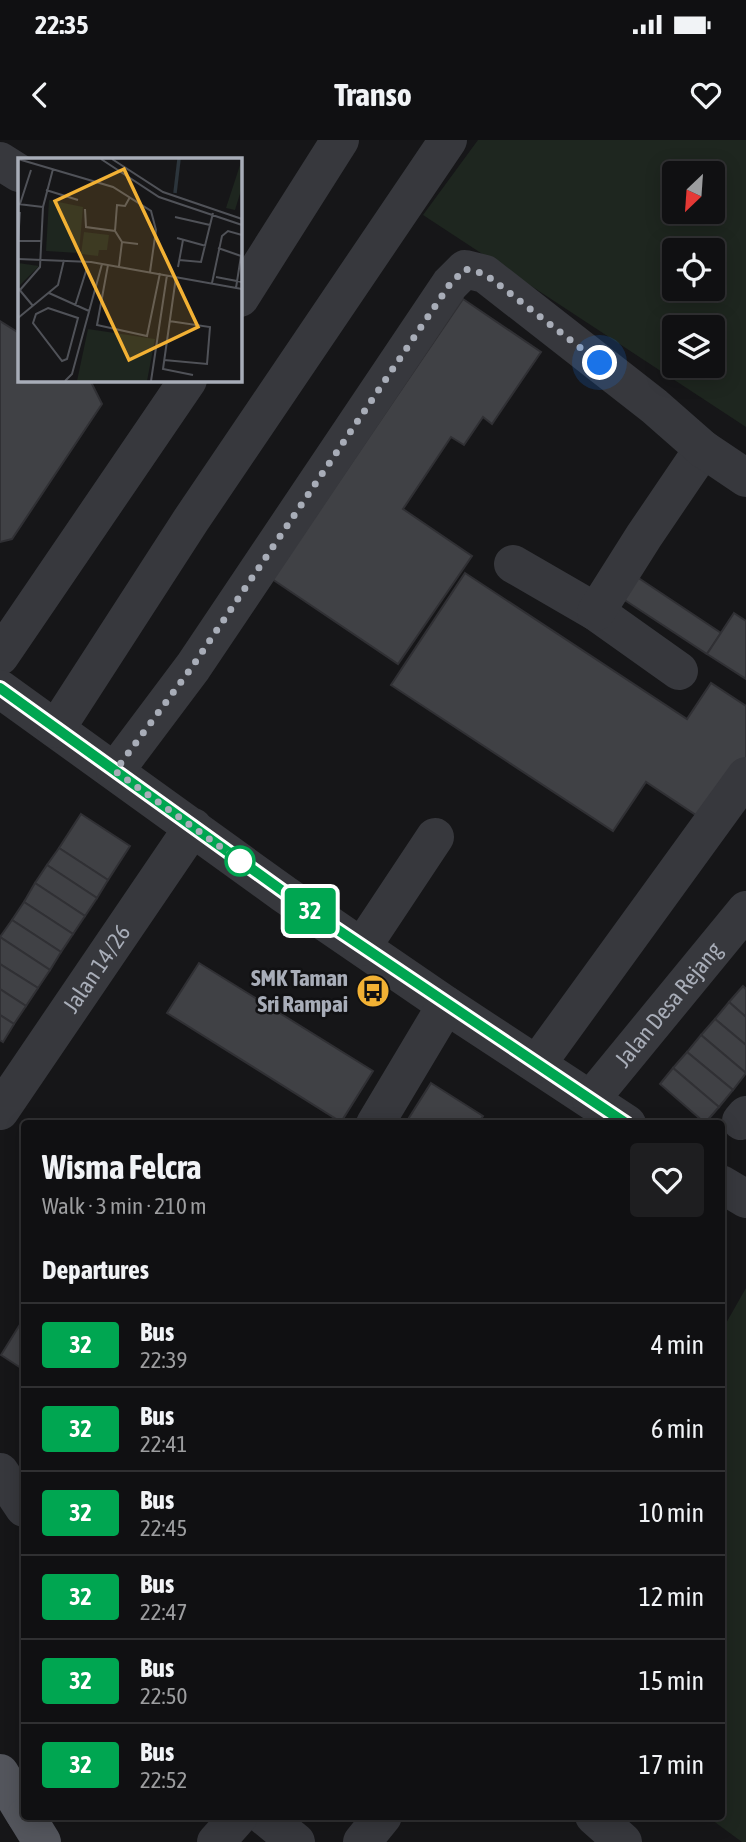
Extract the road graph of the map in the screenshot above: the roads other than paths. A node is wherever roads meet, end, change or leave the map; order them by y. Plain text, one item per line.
1 (340, 140) edge
2 (448, 140) edge
3 (0, 161) edge
4 (18, 172) edge
5 (242, 296) edge
6 (187, 382) edge
7 (704, 449) junction
8 (746, 478) edge
9 (513, 564) dead end
10 (596, 612) junction
11 (0, 656) edge
12 (679, 671) dead end
13 (0, 688) edge
14 (56, 729) junction
15 (115, 771) junction
16 (746, 776) edge
17 (193, 827) junction
18 (435, 837) dead end
19 (746, 910) edge
20 (362, 947) junction
21 (446, 1005) junction
22 (537, 1064) junction
23 (591, 1099) junction
24 (0, 1111) edge
25 (377, 1120) edge
26 (621, 1120) edge
27 (725, 1186) edge
28 (746, 1199) edge
29 (0, 1472) edge
30 (21, 1504) edge
31 (0, 1773) edge
32 (21, 1808) edge
33 (28, 1820) edge
34 (235, 1820) edge
35 (269, 1820) edge
36 (380, 1820) edge
37 (598, 1820) edge
38 (42, 1842) edge
39 (216, 1842) edge
40 (296, 1842) edge
41 (362, 1842) edge
42 (623, 1842) edge

1 - 5 street
2 - 14 street
3 - 4 street
6 - 11 street
7 - 8 street
7 - 10 street
7 - 15 street
9 - 10 street
10 - 12 street
13 - 14 street
14 - 15 street
15 - 17 street
16 - 22 street
17 - 20 street
17 - 24 street, Jalan 14/26
18 - 20 street
19 - 23 street, Jalan Desa Rejang
20 - 21 street
21 - 22 street
21 - 25 street
22 - 23 street
23 - 26 street
27 - 28 street
29 - 30 street
31 - 32 main road
33 - 38 main road
34 - 39 street
35 - 40 street
36 - 41 street
37 - 42 street

